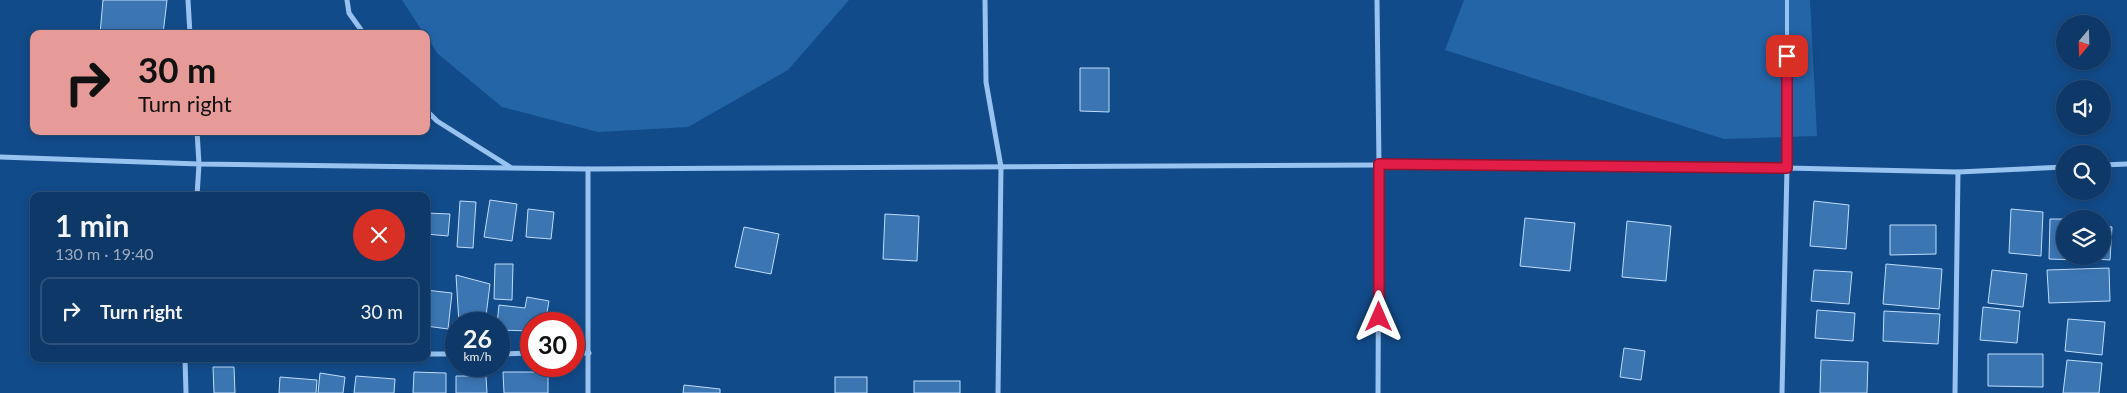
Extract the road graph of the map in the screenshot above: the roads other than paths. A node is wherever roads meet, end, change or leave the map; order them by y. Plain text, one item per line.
1 (188, 0) edge
2 (347, 0) edge
3 (985, 0) edge
4 (1377, 0) edge
5 (1787, 0) edge
6 (190, 30) edge
7 (361, 30) edge
8 (430, 114) edge
9 (197, 135) edge
10 (0, 157) edge
11 (199, 164) junction
12 (1379, 164) junction
13 (2127, 164) edge
14 (2111, 165) edge
15 (510, 167) junction
16 (1001, 167) junction
17 (2056, 167) edge
18 (1787, 168) junction
19 (588, 170) junction
20 (1958, 172) junction
21 (197, 192) edge
22 (585, 353) edge
23 (589, 353) junction
24 (430, 354) edge
25 (445, 354) edge
26 (185, 362) edge
27 (186, 393) edge
28 (588, 393) edge
29 (998, 393) edge
30 (1378, 393) edge
31 (1782, 393) edge
32 (1955, 393) edge

1 - 6 street
2 - 7 street
3 - 16 street
4 - 12 street
5 - 18 lane
8 - 15 street
9 - 11 street
10 - 11 street
11 - 15 street
11 - 21 street
12 - 16 street
12 - 18 street
12 - 30 street
13 - 14 street
15 - 19 street
16 - 19 street
16 - 29 street
17 - 20 street
18 - 20 street
18 - 31 street
19 - 23 street
20 - 32 street
22 - 23 street
23 - 28 street
24 - 25 street
26 - 27 street

